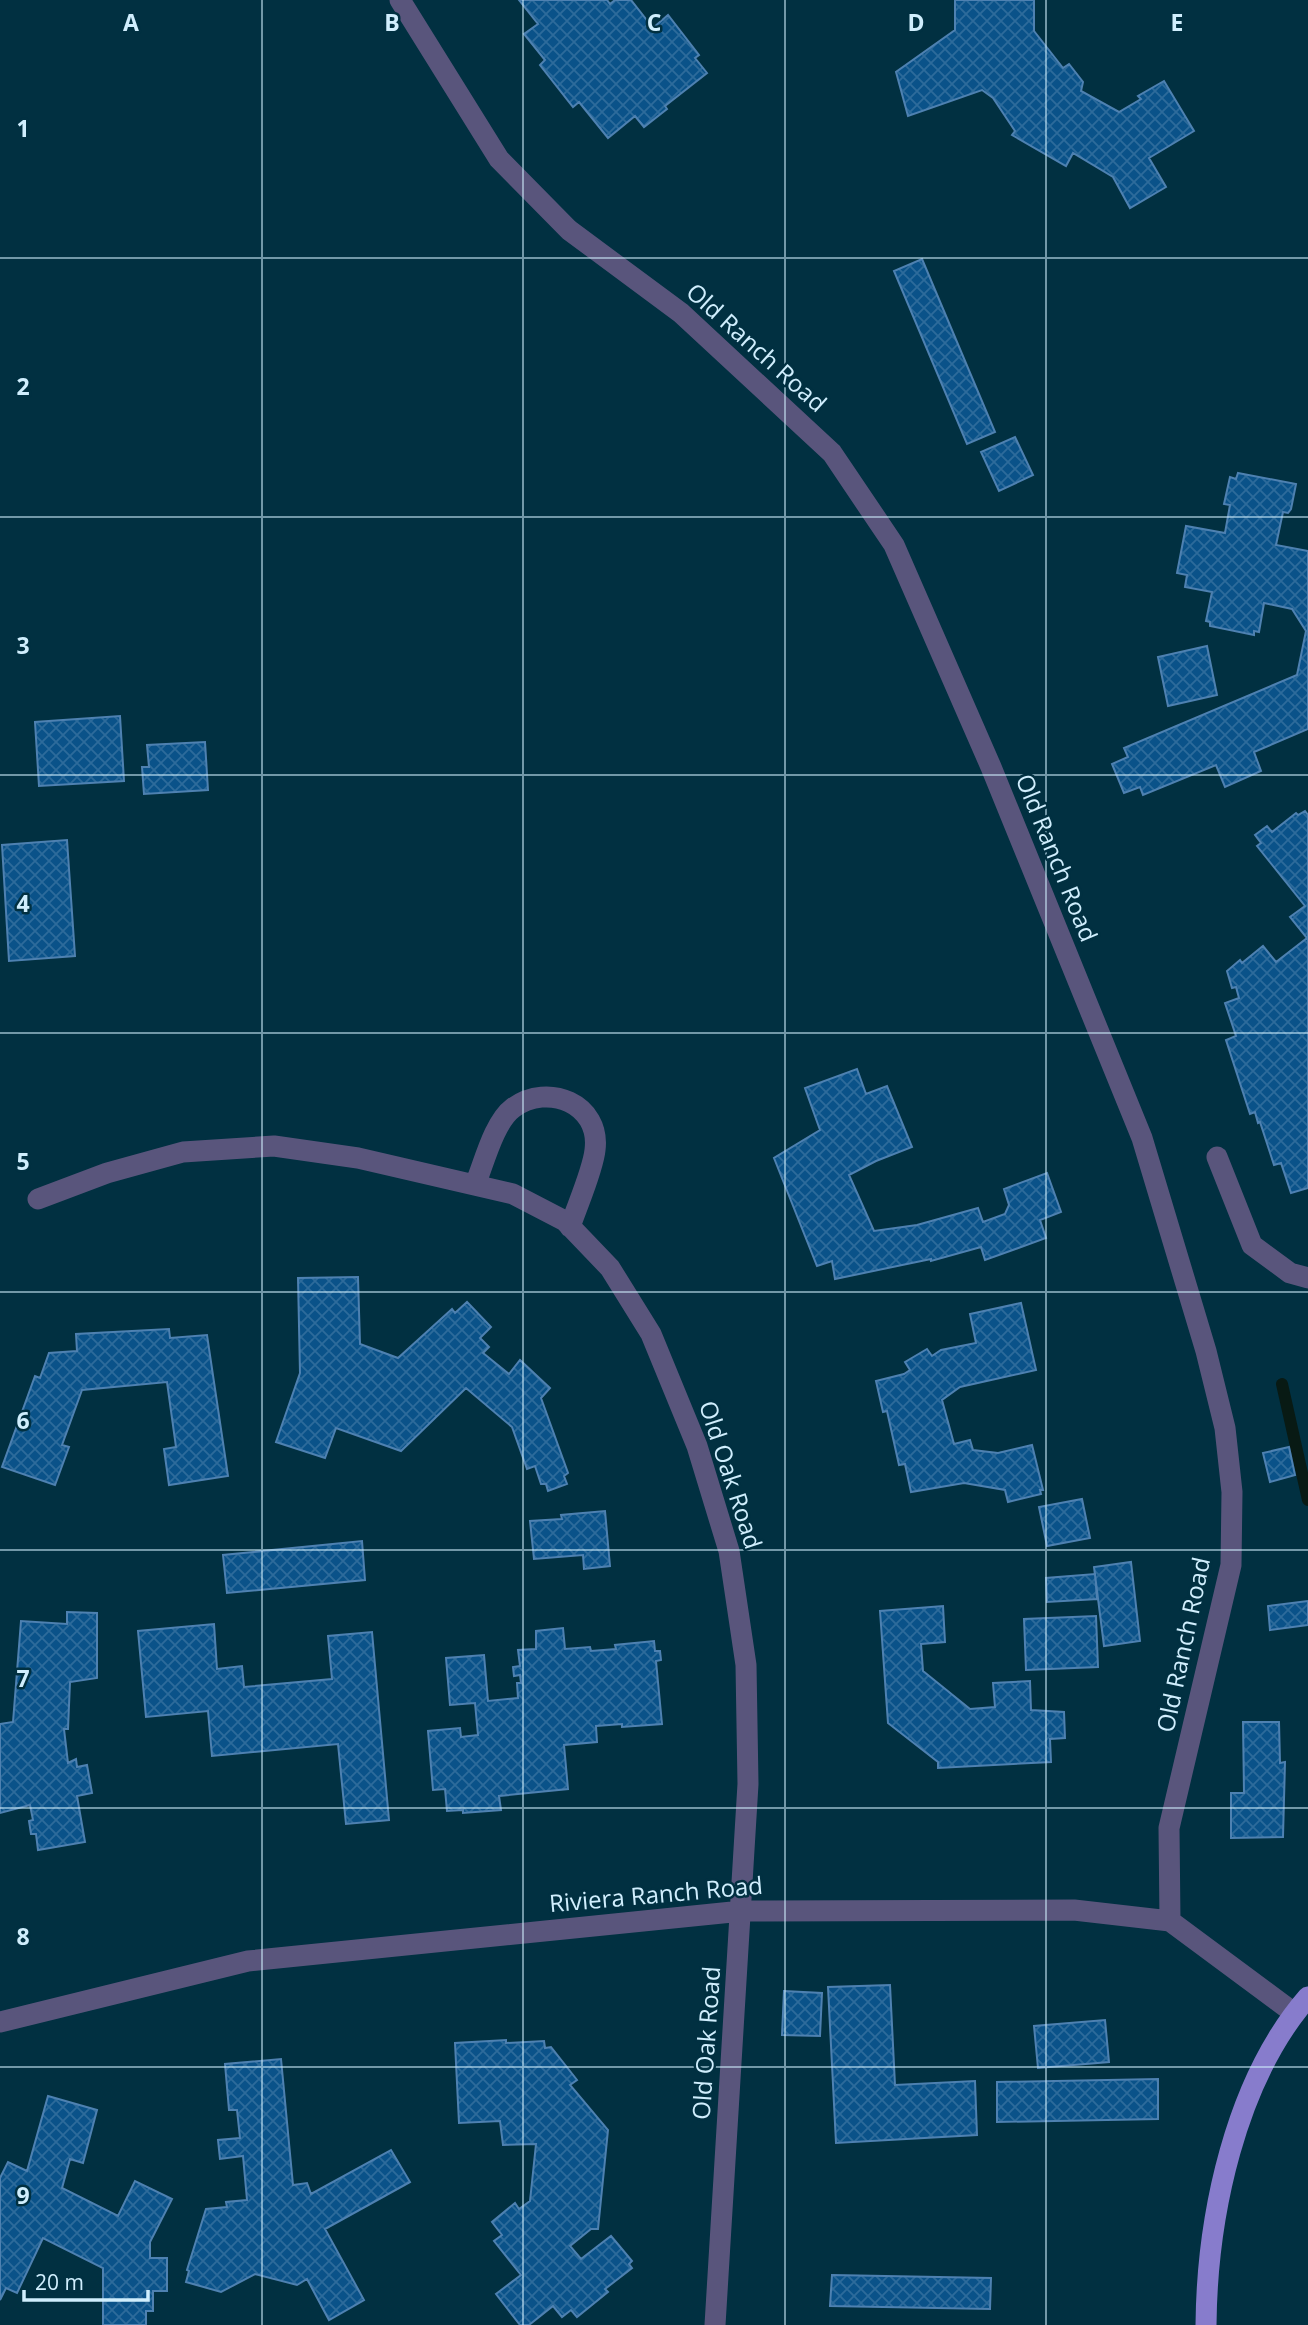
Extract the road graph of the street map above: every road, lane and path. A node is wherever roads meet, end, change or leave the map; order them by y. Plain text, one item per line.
1 (400, 0) edge
2 (1217, 1157) dead end
3 (475, 1185) junction
4 (38, 1199) dead end
5 (570, 1227) junction
6 (1308, 1278) edge
7 (742, 1911) junction
8 (1170, 1921) junction
9 (1301, 2005) edge
10 (0, 2022) edge
11 (715, 2325) edge
12 (1206, 2325) edge

1 - 8 street, Old Ranch Road
2 - 6 street
3 - 4 street, Old Oak Road
3 - 5 street, Old Oak Road
3 - 5 street
5 - 7 street, Old Oak Road
7 - 8 street, Riviera Ranch Road
7 - 10 street, Riviera Ranch Road
7 - 11 street, Old Oak Road
8 - 9 street
9 - 12 main road

